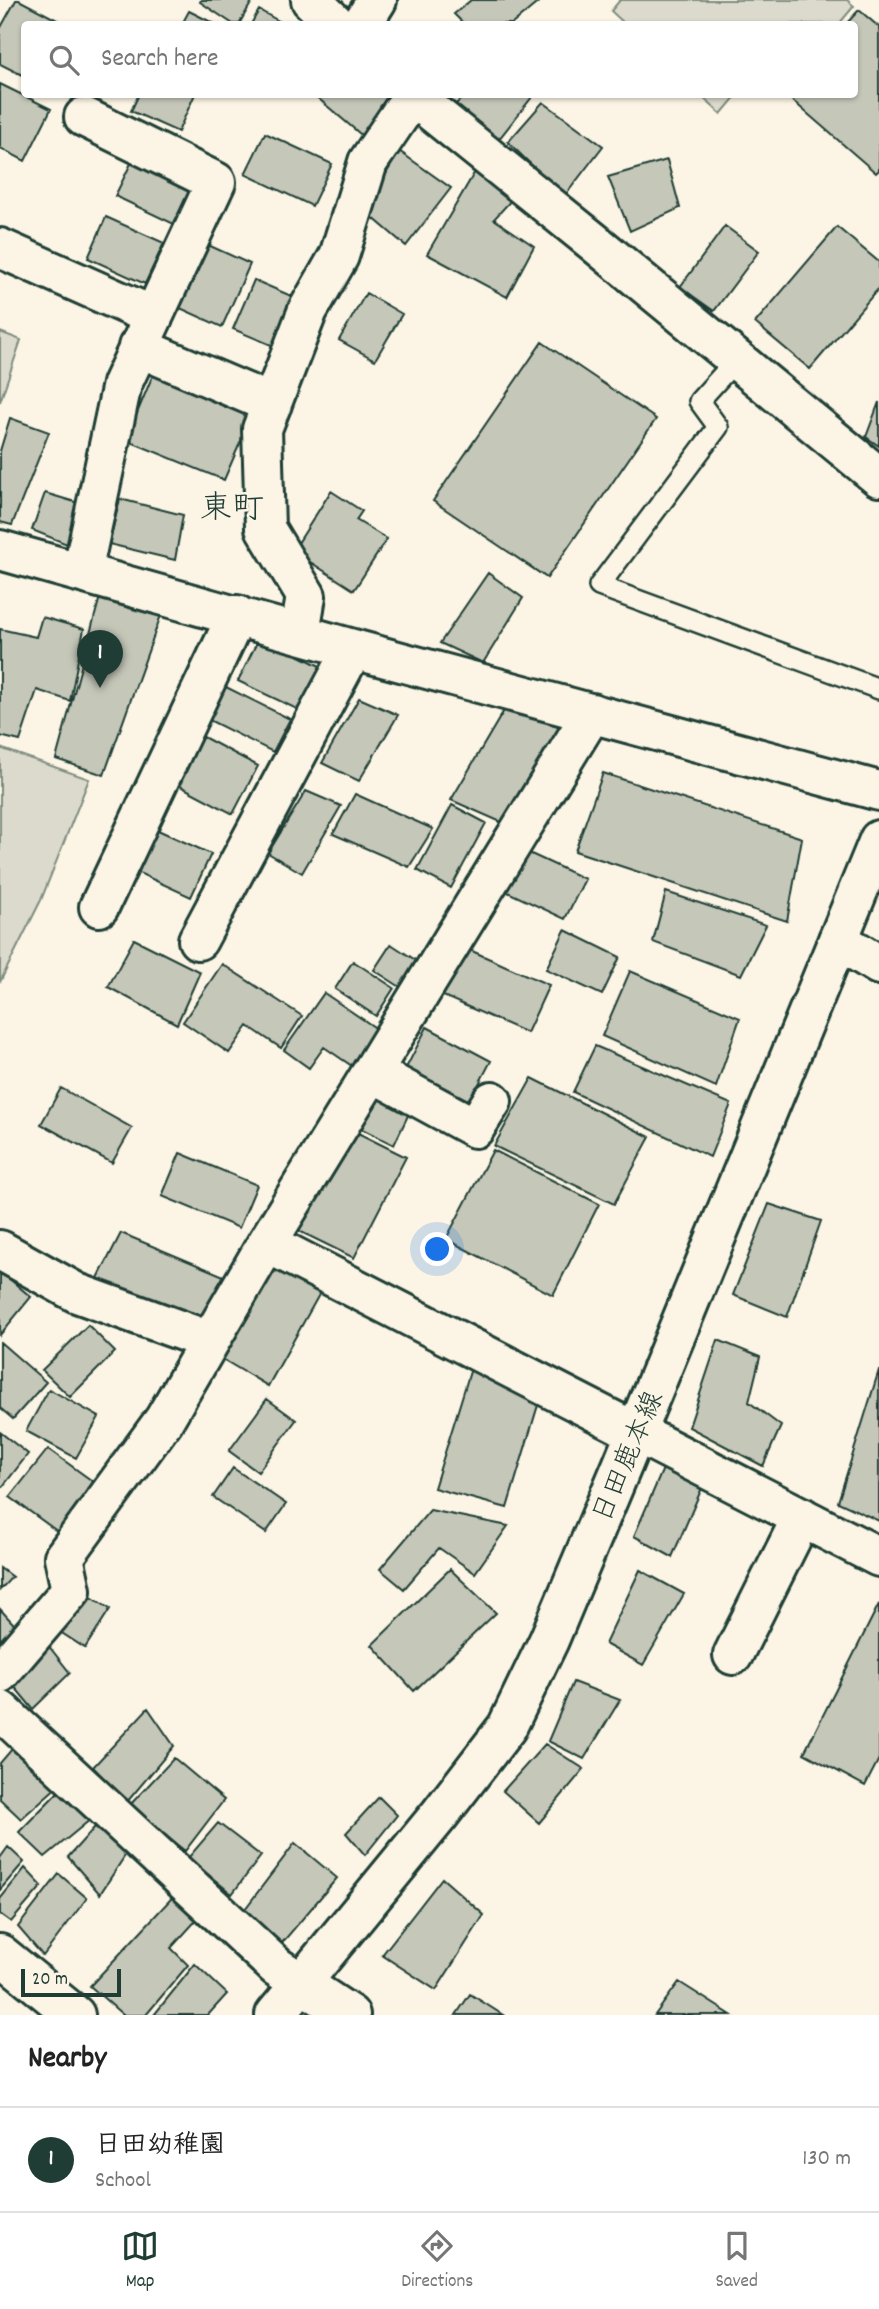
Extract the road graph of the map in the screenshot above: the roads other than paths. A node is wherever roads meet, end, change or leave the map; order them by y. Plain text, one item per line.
1 (312, 0) edge
2 (377, 0) edge
3 (334, 21) edge
4 (364, 21) edge
5 (410, 98) edge
6 (413, 98) edge
7 (84, 117) dead end
8 (0, 248) edge
9 (146, 332) junction
10 (736, 359) junction
11 (272, 404) junction
12 (879, 477) edge
13 (0, 550) edge
14 (82, 572) junction
15 (237, 615) junction
16 (300, 632) junction
17 (353, 649) junction
18 (879, 689) edge
19 (592, 713) junction
20 (879, 791) edge
21 (879, 840) edge
22 (99, 907) dead end
23 (198, 940) dead end
24 (838, 940) junction
25 (879, 965) edge
26 (372, 1072) junction
27 (492, 1101) dead end
28 (267, 1243) junction
29 (0, 1250) edge
30 (210, 1341) junction
31 (636, 1432) junction
32 (802, 1517) junction
33 (879, 1557) edge
34 (733, 1655) dead end
35 (0, 1673) edge
36 (0, 1710) edge
37 (0, 1954) edge
38 (302, 1984) junction
39 (75, 2015) edge
40 (275, 2015) edge
41 (350, 2015) edge

1 - 3 street
2 - 4 street
5 - 11 street
6 - 10 street
7 - 9 street
8 - 9 street
9 - 11 street
9 - 14 street
10 - 12 street
10 - 18 lane
11 - 16 street
13 - 14 street
14 - 15 street
15 - 16 street
15 - 22 street
16 - 17 street
17 - 19 street
17 - 23 street
19 - 20 street
19 - 26 street
21 - 24 street, 日田鹿本線
24 - 25 street
24 - 31 street, 日田鹿本線
26 - 27 street
26 - 28 street
28 - 30 street
28 - 31 street
29 - 30 street
30 - 35 street
31 - 32 street
31 - 38 street, 日田鹿本線
32 - 33 street
32 - 34 street
36 - 38 street
37 - 39 street
38 - 40 street, 日田鹿本線
38 - 41 street

